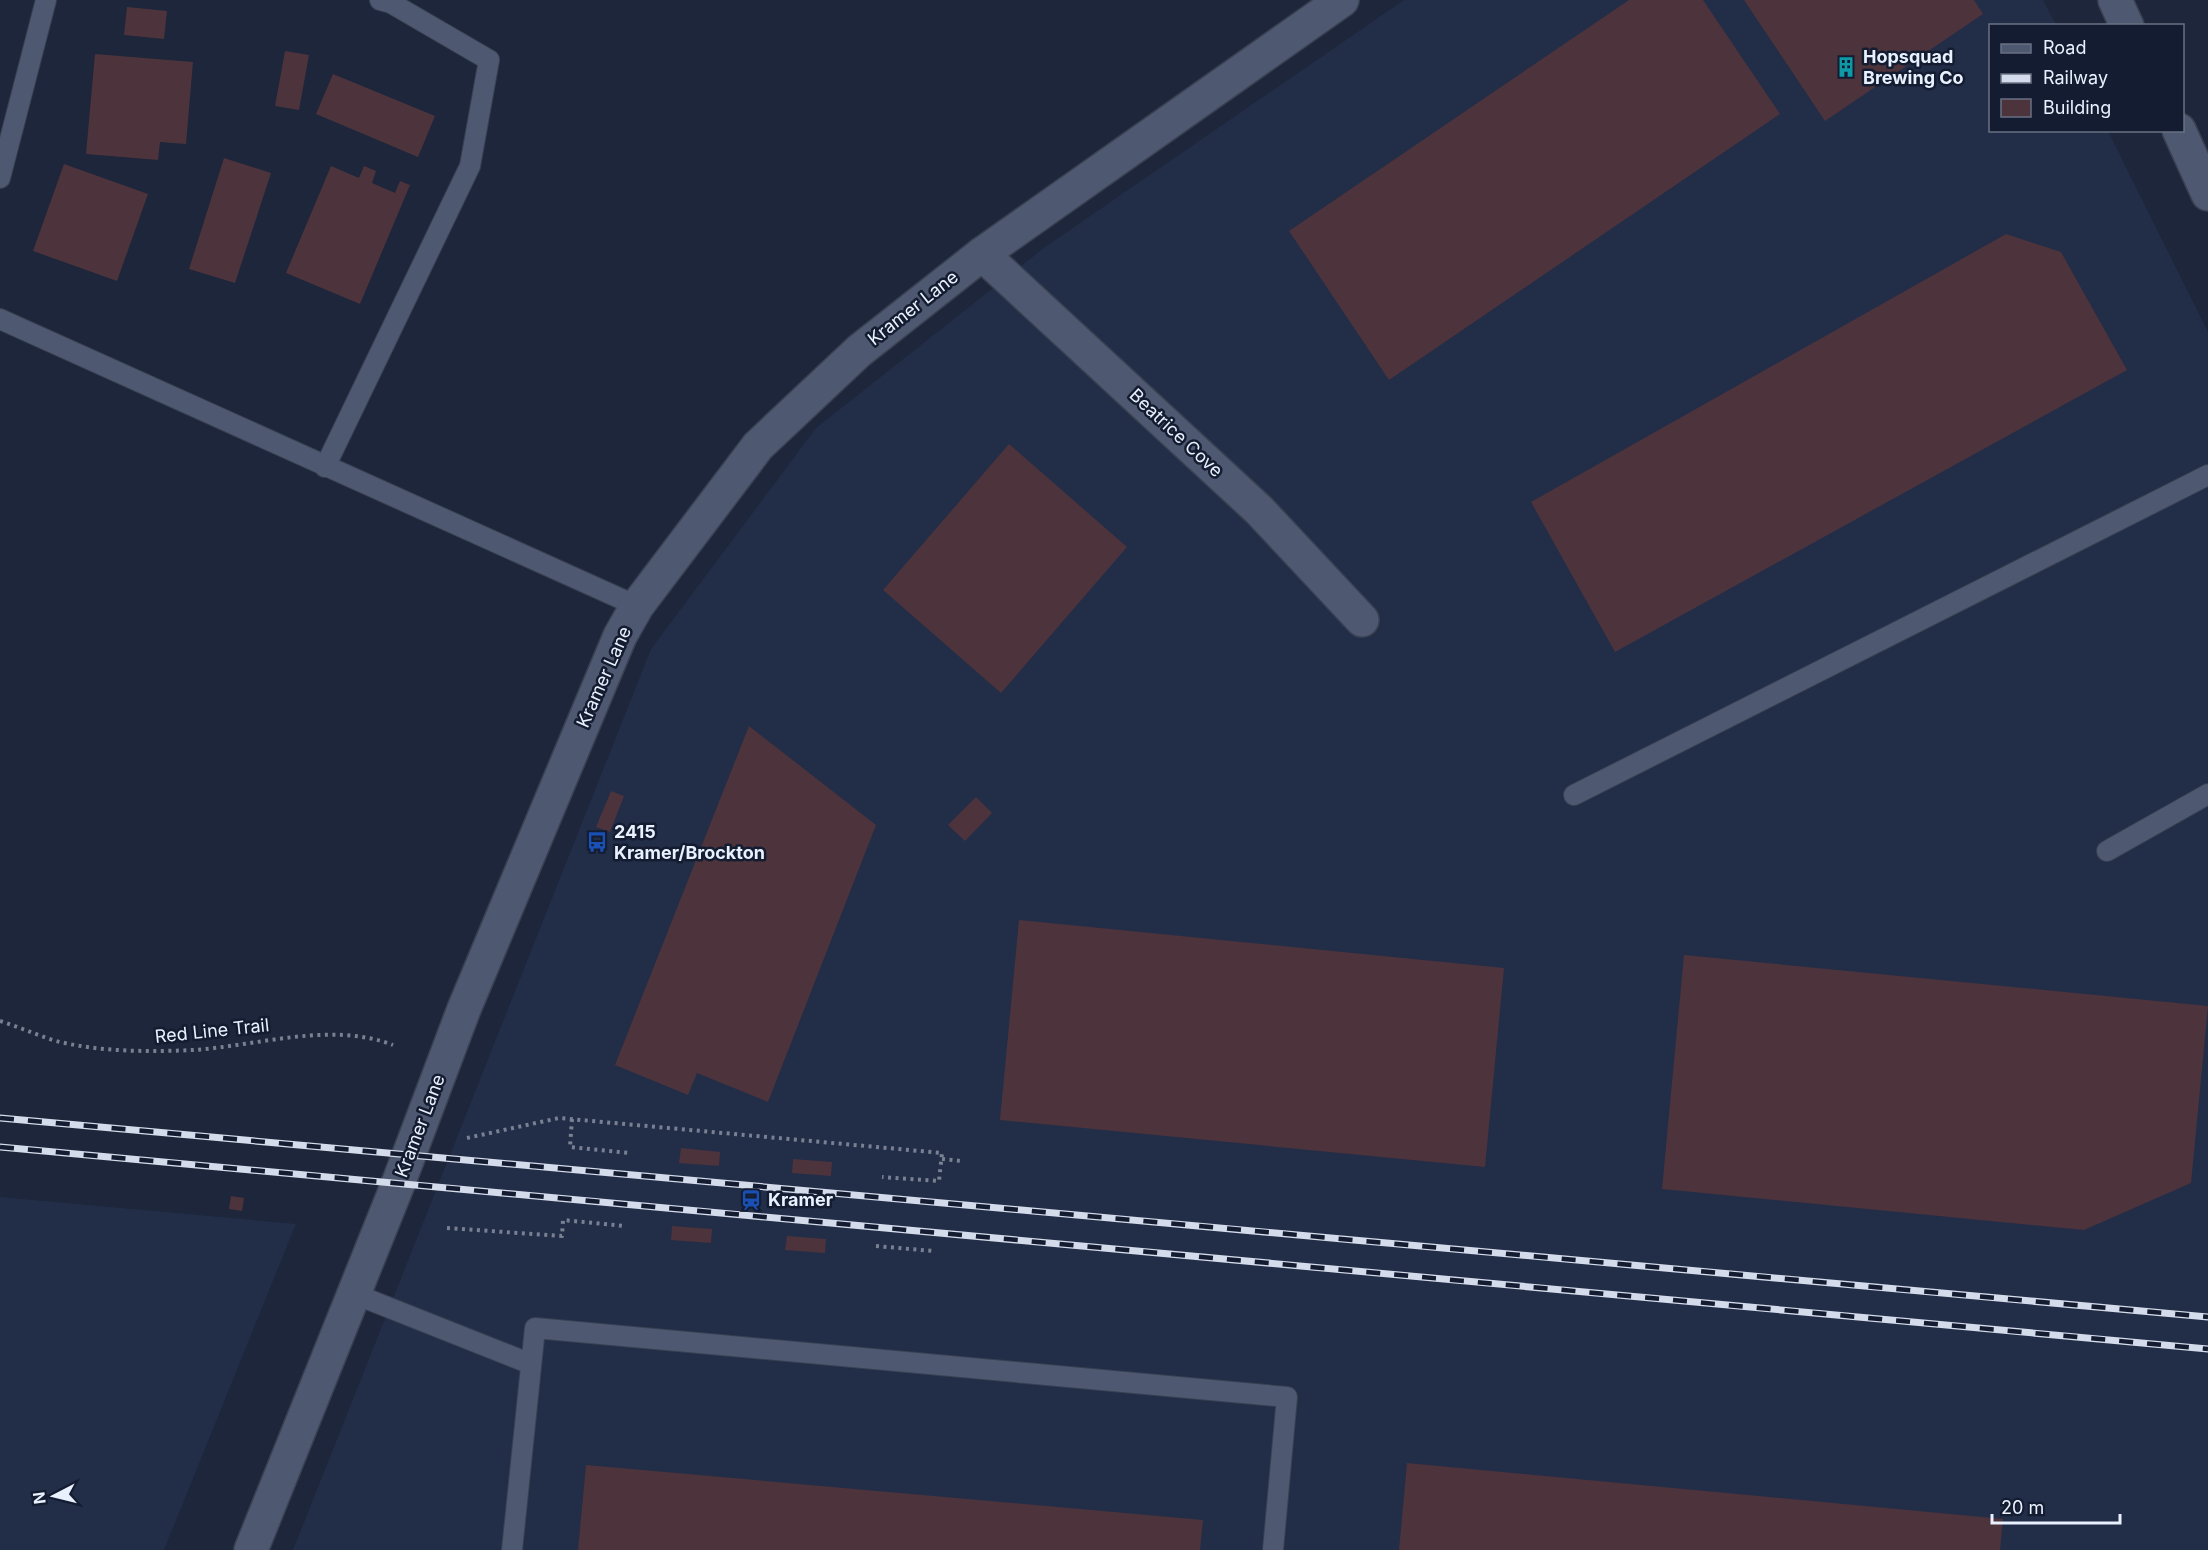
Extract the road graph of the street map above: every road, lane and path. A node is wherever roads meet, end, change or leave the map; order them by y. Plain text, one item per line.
1 (46, 0) edge
2 (380, 0) edge
3 (1342, 0) edge
4 (2115, 0) edge
5 (2126, 24) edge
6 (2180, 132) edge
7 (0, 178) edge
8 (2208, 194) edge
9 (982, 254) junction
10 (0, 319) edge
11 (325, 467) junction
12 (2208, 475) edge
13 (637, 606) junction
14 (1362, 620) dead end
15 (2208, 794) edge
16 (1574, 795) dead end
17 (2107, 851) dead end
18 (0, 1020) edge
19 (393, 1045) dead end
20 (572, 1119) junction
21 (467, 1138) dead end
22 (630, 1153) dead end
23 (942, 1159) junction
24 (961, 1161) dead end
25 (882, 1177) dead end
26 (624, 1226) dead end
27 (447, 1228) dead end
28 (876, 1246) dead end
29 (933, 1251) dead end
30 (352, 1293) junction
31 (531, 1364) junction
32 (251, 1550) edge
33 (512, 1550) edge
34 (1274, 1550) edge

1 - 7 lane
2 - 11 lane
3 - 9 street, Kramer Lane
4 - 5 street
6 - 8 street
9 - 13 street, Kramer Lane
9 - 14 street, Beatrice Cove
10 - 11 lane
11 - 13 lane
12 - 16 lane
13 - 30 street, Kramer Lane
15 - 17 lane
18 - 19 path, Red Line Trail
20 - 21 path
20 - 22 path
20 - 23 path
23 - 24 path
23 - 25 path
26 - 27 path
28 - 29 path
30 - 31 lane
30 - 32 street, Kramer Lane
31 - 33 lane
31 - 34 lane

